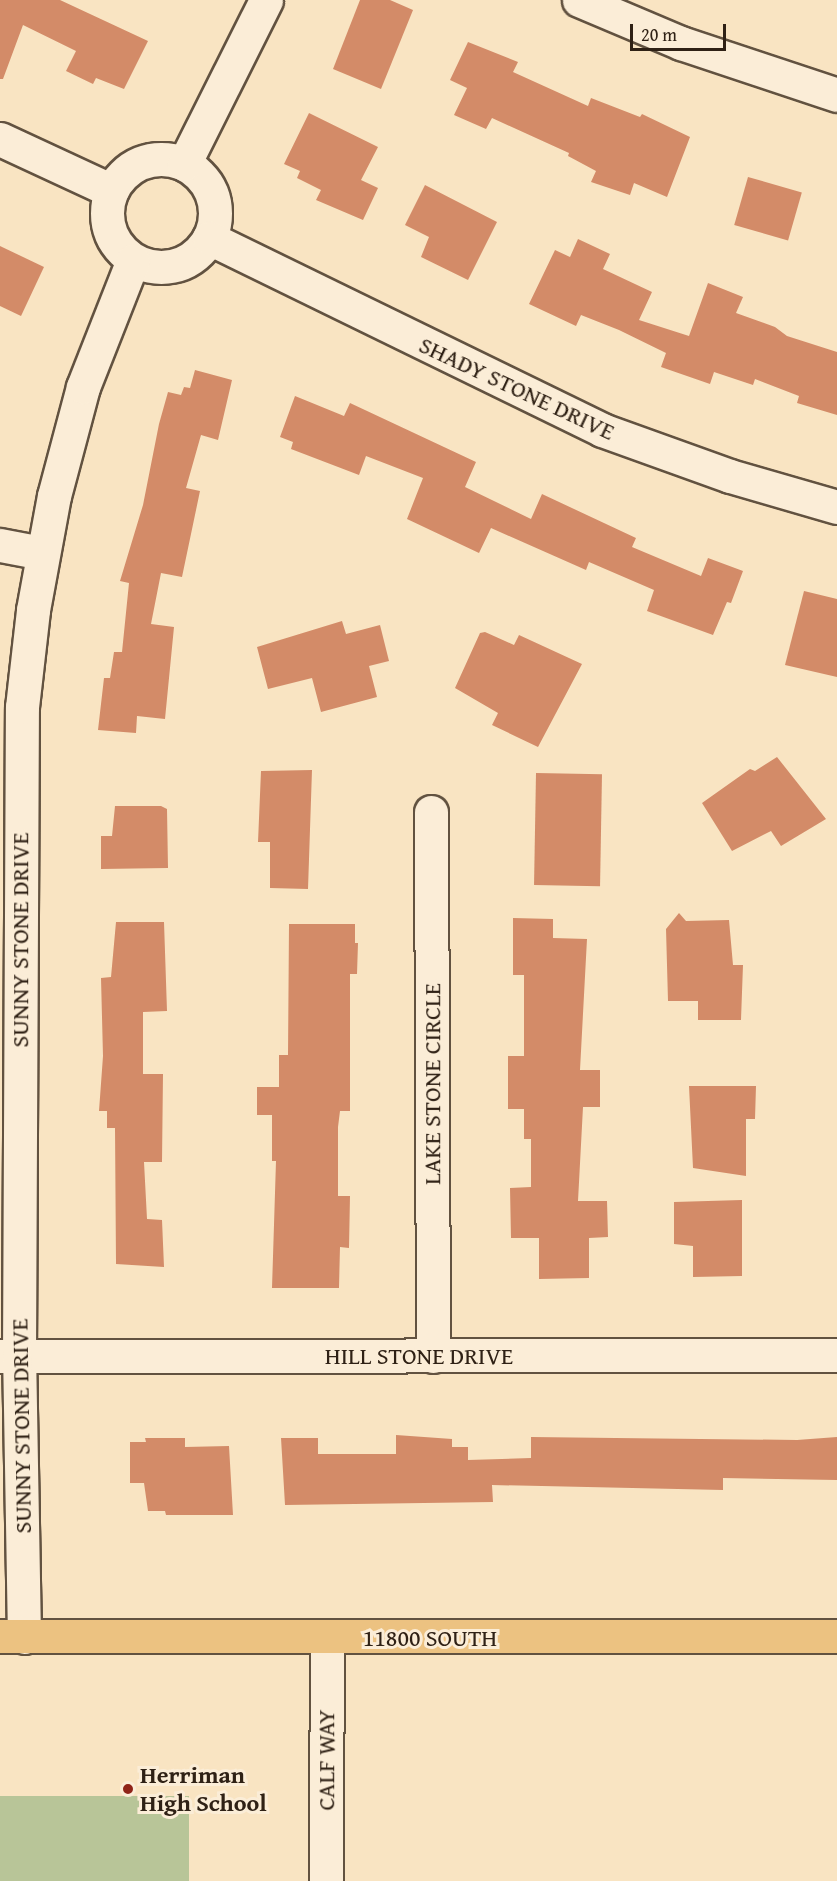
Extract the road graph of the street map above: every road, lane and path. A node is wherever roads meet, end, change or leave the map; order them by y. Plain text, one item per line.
1 (266, 0) edge
2 (579, 0) edge
3 (837, 95) edge
4 (0, 139) edge
5 (184, 164) junction
6 (112, 191) junction
7 (209, 238) junction
8 (133, 260) junction
9 (837, 507) edge
10 (0, 545) edge
11 (42, 554) junction
12 (432, 812) dead end
13 (10, 956) edge
14 (837, 1355) edge
15 (10, 1356) edge
16 (433, 1356) junction
17 (8, 1633) edge
18 (837, 1636) edge
19 (327, 1639) junction
20 (0, 1658) edge
21 (326, 1881) edge

1 - 5 street
2 - 3 street
4 - 6 street
5 - 6 street
5 - 7 street
6 - 8 street
7 - 8 street
7 - 9 street, SHADY STONE DRIVE
8 - 11 street, SUNNY STONE DRIVE
10 - 11 street
11 - 13 street, SUNNY STONE DRIVE
12 - 16 street, LAKE STONE CIRCLE
13 - 15 street, SUNNY STONE DRIVE
14 - 16 street, HILL STONE DRIVE
15 - 16 street, HILL STONE DRIVE
15 - 17 street, SUNNY STONE DRIVE
17 - 19 main road, 11800 SOUTH
17 - 20 main road
18 - 19 main road, 11800 SOUTH
19 - 21 street, CALF WAY

